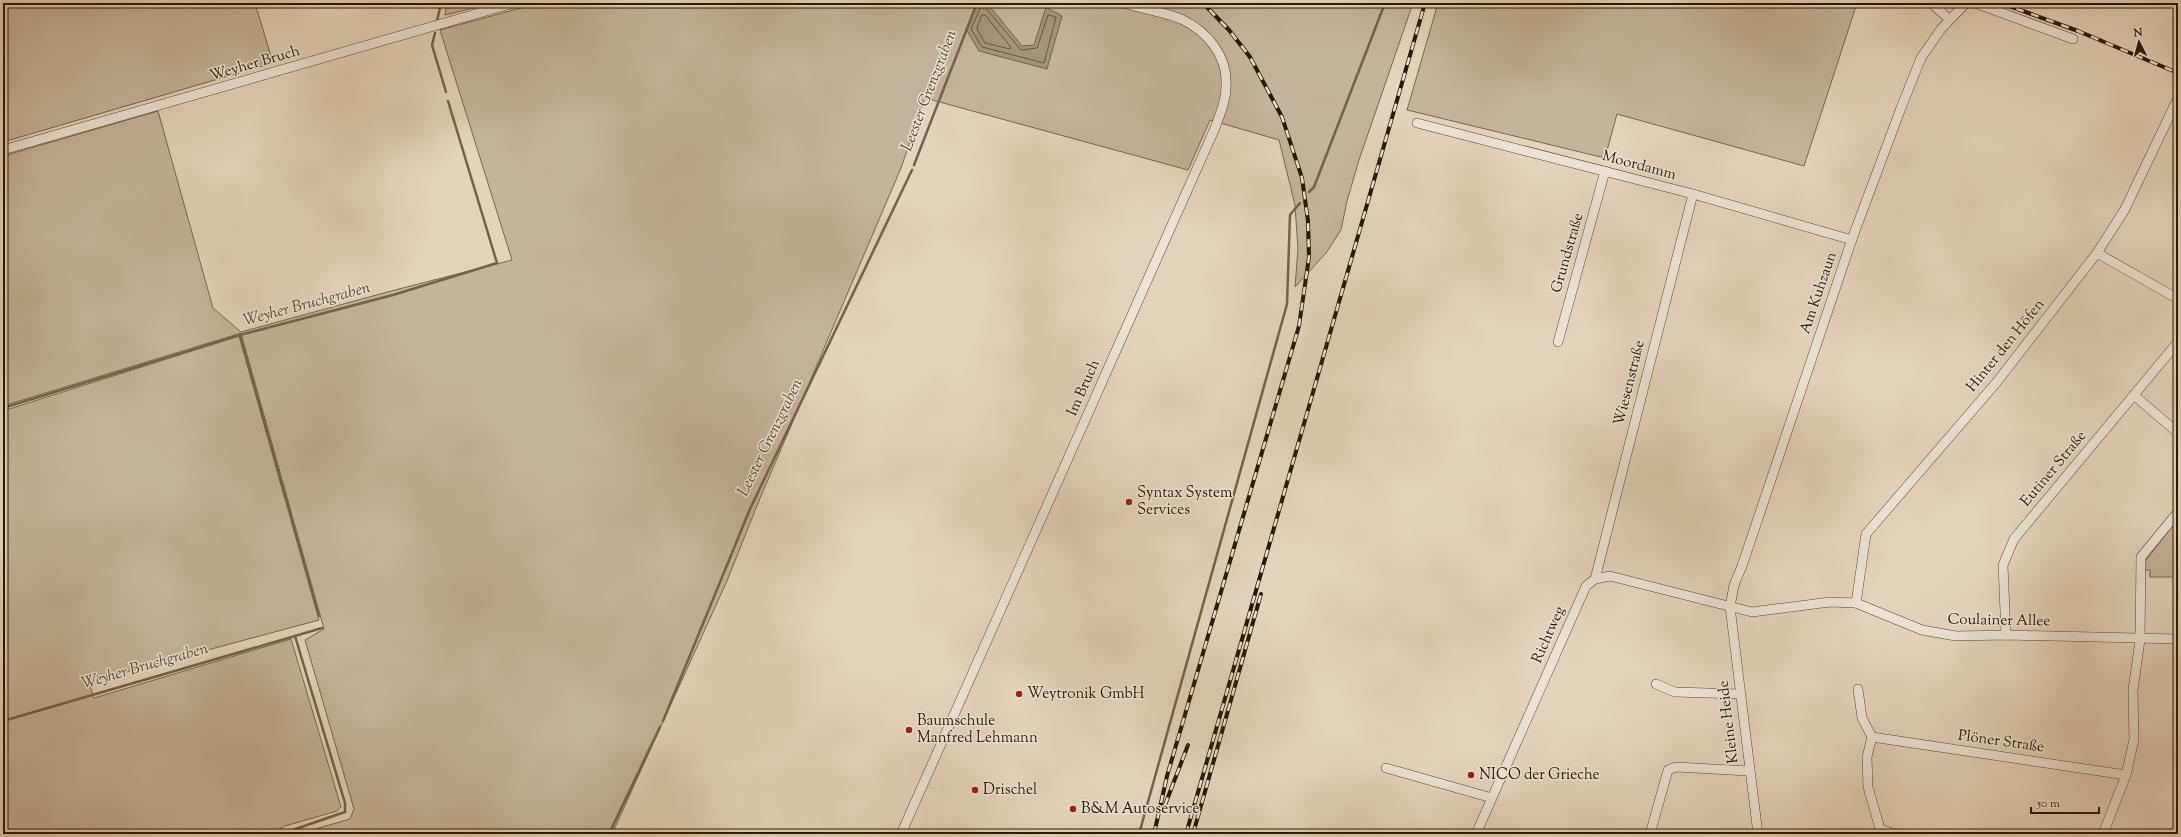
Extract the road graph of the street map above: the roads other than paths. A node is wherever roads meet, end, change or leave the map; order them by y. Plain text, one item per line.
1 (514, 3) edge
2 (1122, 3) edge
3 (1931, 3) edge
4 (1966, 3) edge
5 (1975, 3) edge
6 (1949, 19) junction
7 (2072, 40) dead end
8 (2178, 98) edge
9 (1417, 123) dead end
10 (3, 150) edge
11 (1605, 171) junction
12 (1693, 194) junction
13 (1852, 240) junction
14 (2097, 253) junction
15 (2178, 299) edge
16 (1558, 342) dead end
17 (2178, 342) edge
18 (2135, 396) junction
19 (2178, 433) edge
20 (2178, 512) edge
21 (1595, 579) junction
22 (1856, 603) junction
23 (1730, 607) junction
24 (2006, 635) junction
25 (2178, 639) edge
26 (2140, 640) junction
27 (1656, 684) dead end
28 (1858, 689) dead end
29 (1740, 694) junction
30 (1872, 737) junction
31 (1386, 768) dead end
32 (1749, 771) junction
33 (2126, 775) junction
34 (1492, 798) junction
35 (900, 834) edge
36 (1477, 834) edge
37 (1650, 834) edge
38 (1758, 834) edge
39 (1895, 834) edge
40 (2103, 834) edge

1 - 10 street, Weyher Bruch
2 - 35 street, Im Bruch
3 - 6 street
4 - 6 street, Am Kuhzaun
5 - 7 street
6 - 13 street, Am Kuhzaun
8 - 14 street, Hinter den Höfen
9 - 11 street, Moordamm
11 - 12 street, Moordamm
11 - 16 street, Grundstraße
12 - 13 street, Moordamm
12 - 21 street, Wiesenstraße
13 - 23 street, Am Kuhzaun
14 - 15 street
14 - 22 street, Hinter den Höfen
17 - 18 street, Eutiner Straße
18 - 19 street
18 - 24 street, Eutiner Straße
20 - 26 street
21 - 23 street
21 - 34 street, Richtweg
22 - 23 street, Coulainer Allee
22 - 24 street, Coulainer Allee
23 - 29 street, Kleine Heide
24 - 26 street, Coulainer Allee
25 - 26 street, Coulainer Allee
26 - 33 street
27 - 29 street
28 - 30 street
29 - 32 street, Kleine Heide
30 - 33 street, Plöner Straße
30 - 39 street
31 - 34 street
32 - 37 street
32 - 38 street, Kleine Heide
33 - 40 street
34 - 36 street, Richtweg

